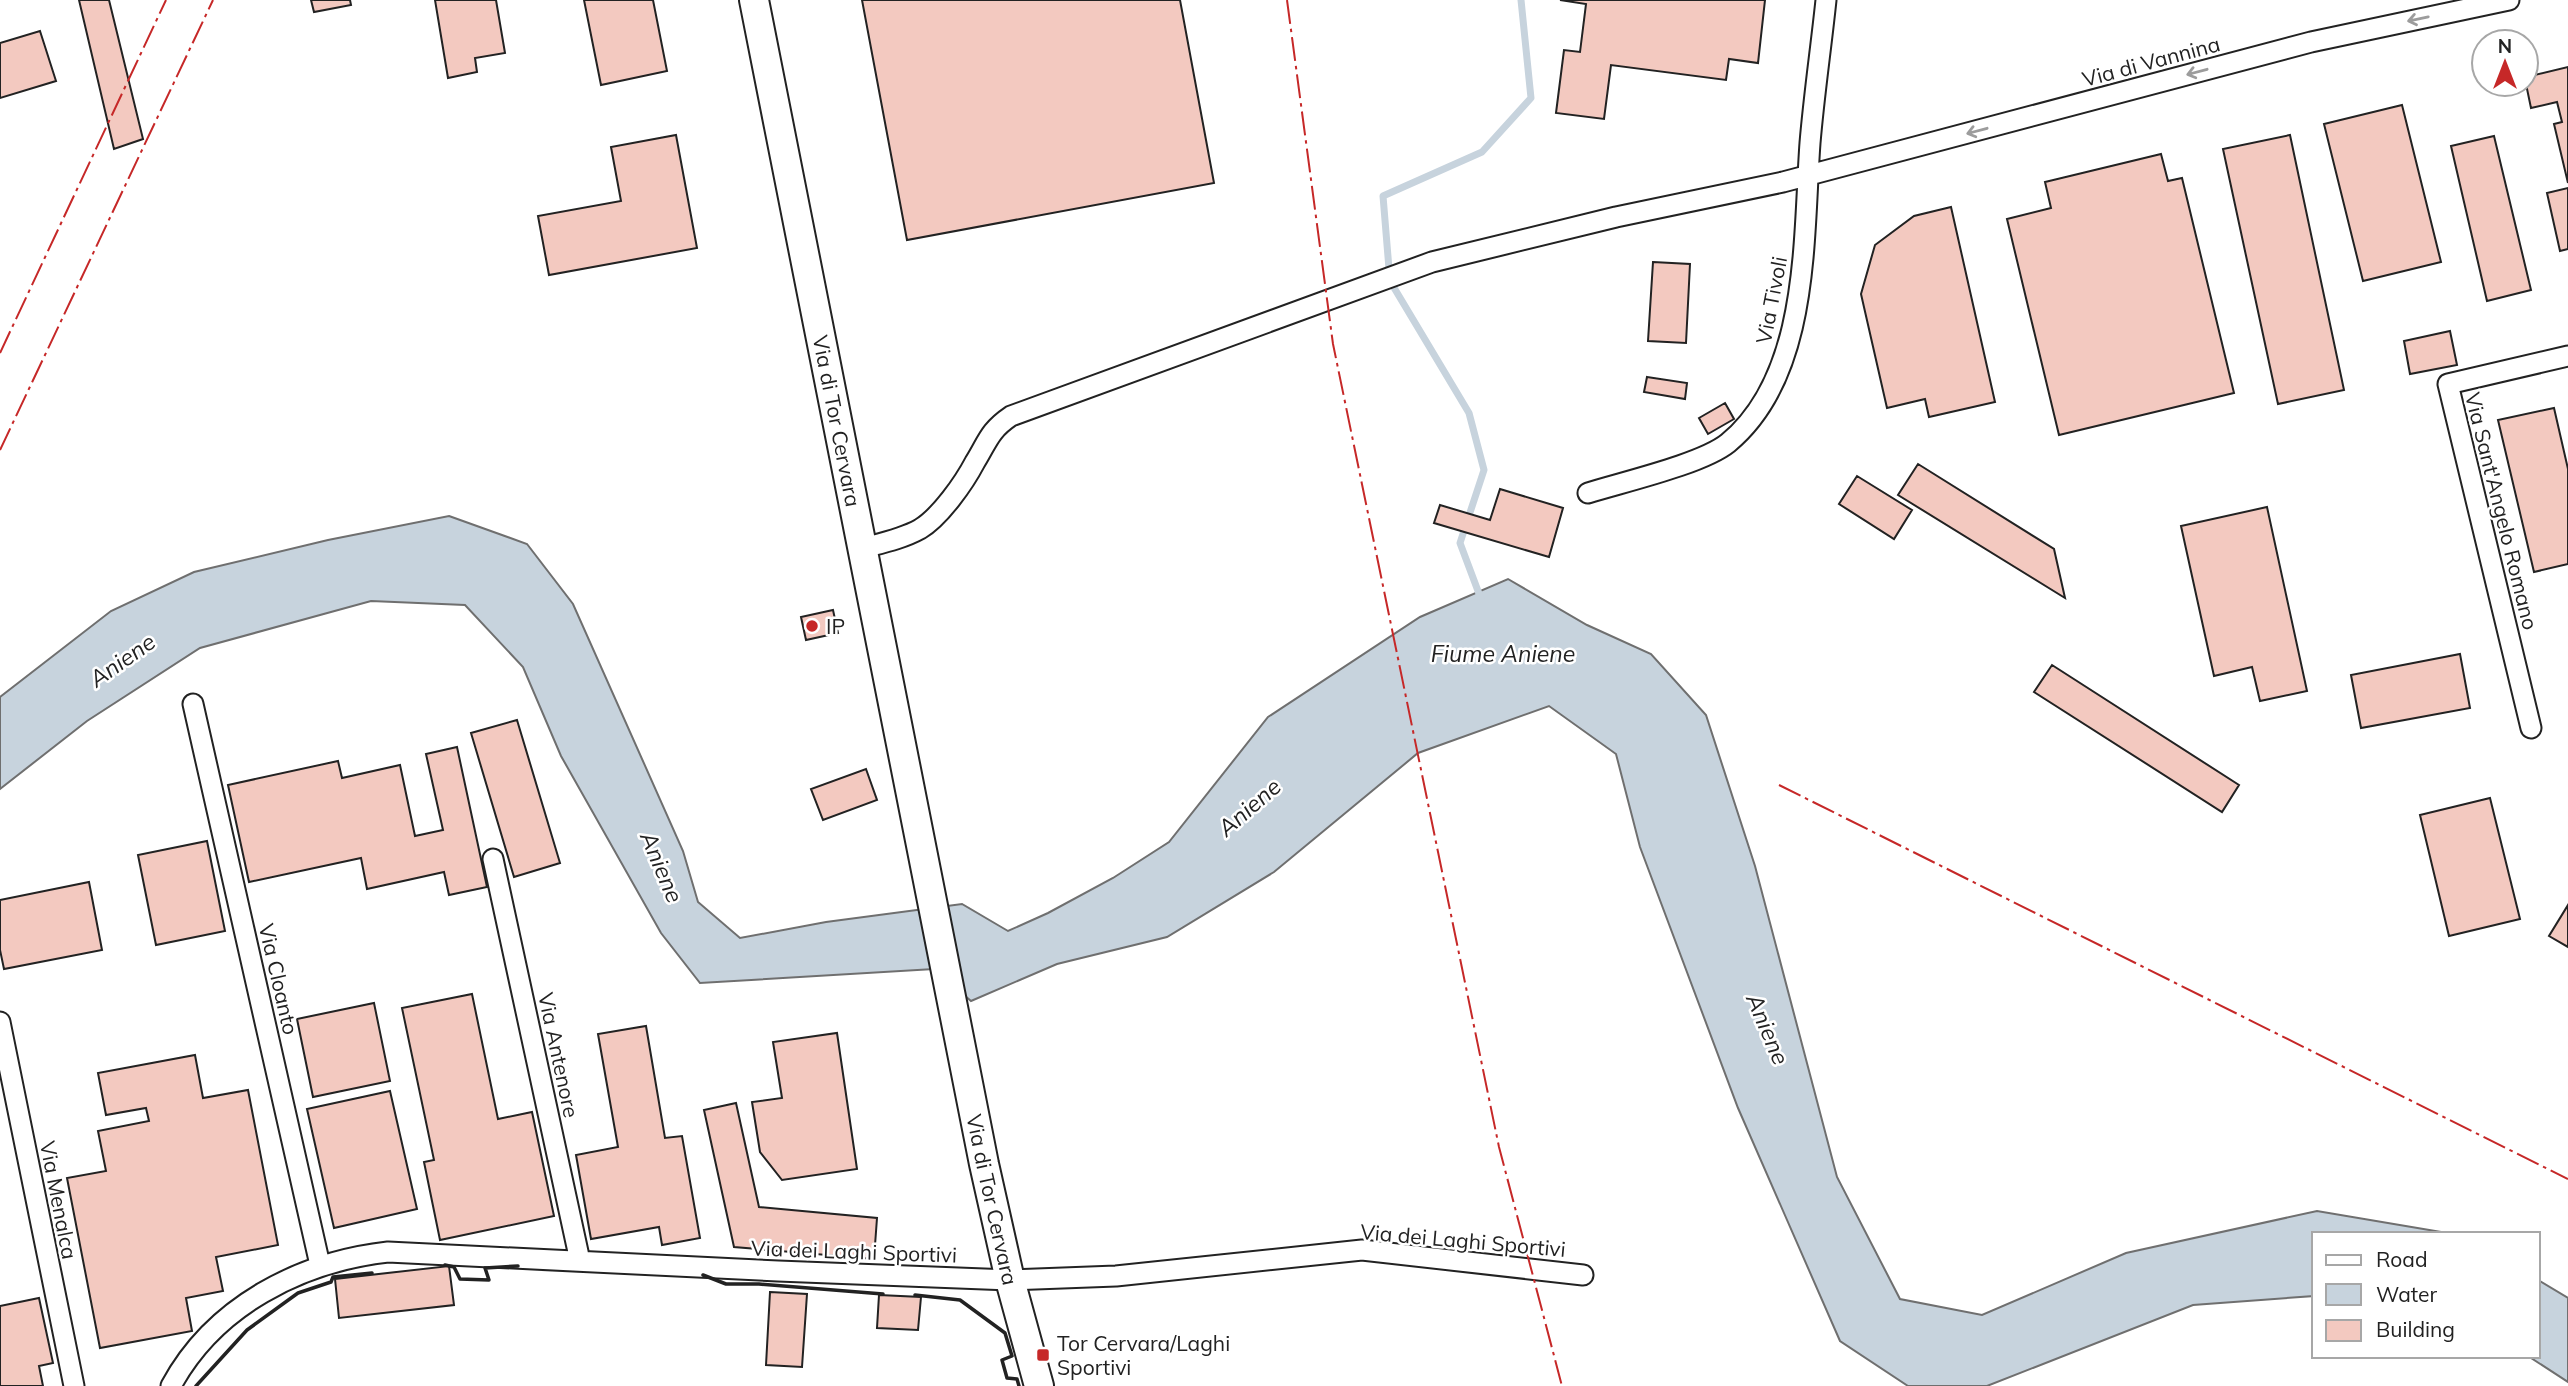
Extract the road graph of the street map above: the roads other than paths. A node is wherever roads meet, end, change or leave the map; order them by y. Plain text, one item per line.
1 (754, 0) edge
2 (1826, 0) edge
3 (2509, 0) edge
4 (1808, 176) junction
5 (2568, 356) edge
6 (1588, 493) dead end
7 (863, 548) junction
8 (193, 704) dead end
9 (2531, 728) dead end
10 (493, 859) dead end
11 (0, 1022) edge
12 (580, 1261) junction
13 (320, 1265) junction
14 (1583, 1275) dead end
15 (1010, 1280) junction
16 (74, 1386) edge
17 (171, 1386) edge
18 (1039, 1386) edge

1 - 7 street, Via di Tor Cervara
2 - 4 street, Via Tivoli
3 -> 4 street, Via di Vannina
4 - 6 street, Via Tivoli
4 - 7 street, Via di Vannina
5 - 9 street, Via Sant'Angelo Romano
7 - 15 street, Via di Tor Cervara
8 - 13 street, Via Cloanto
10 - 12 street, Via Antenore
11 - 16 street, Via Menalca
12 - 13 street, Via dei Laghi Sportivi
12 - 15 street, Via dei Laghi Sportivi
13 - 17 street, Via dei Laghi Sportivi
14 - 15 street, Via dei Laghi Sportivi
15 - 18 street, Via di Tor Cervara

